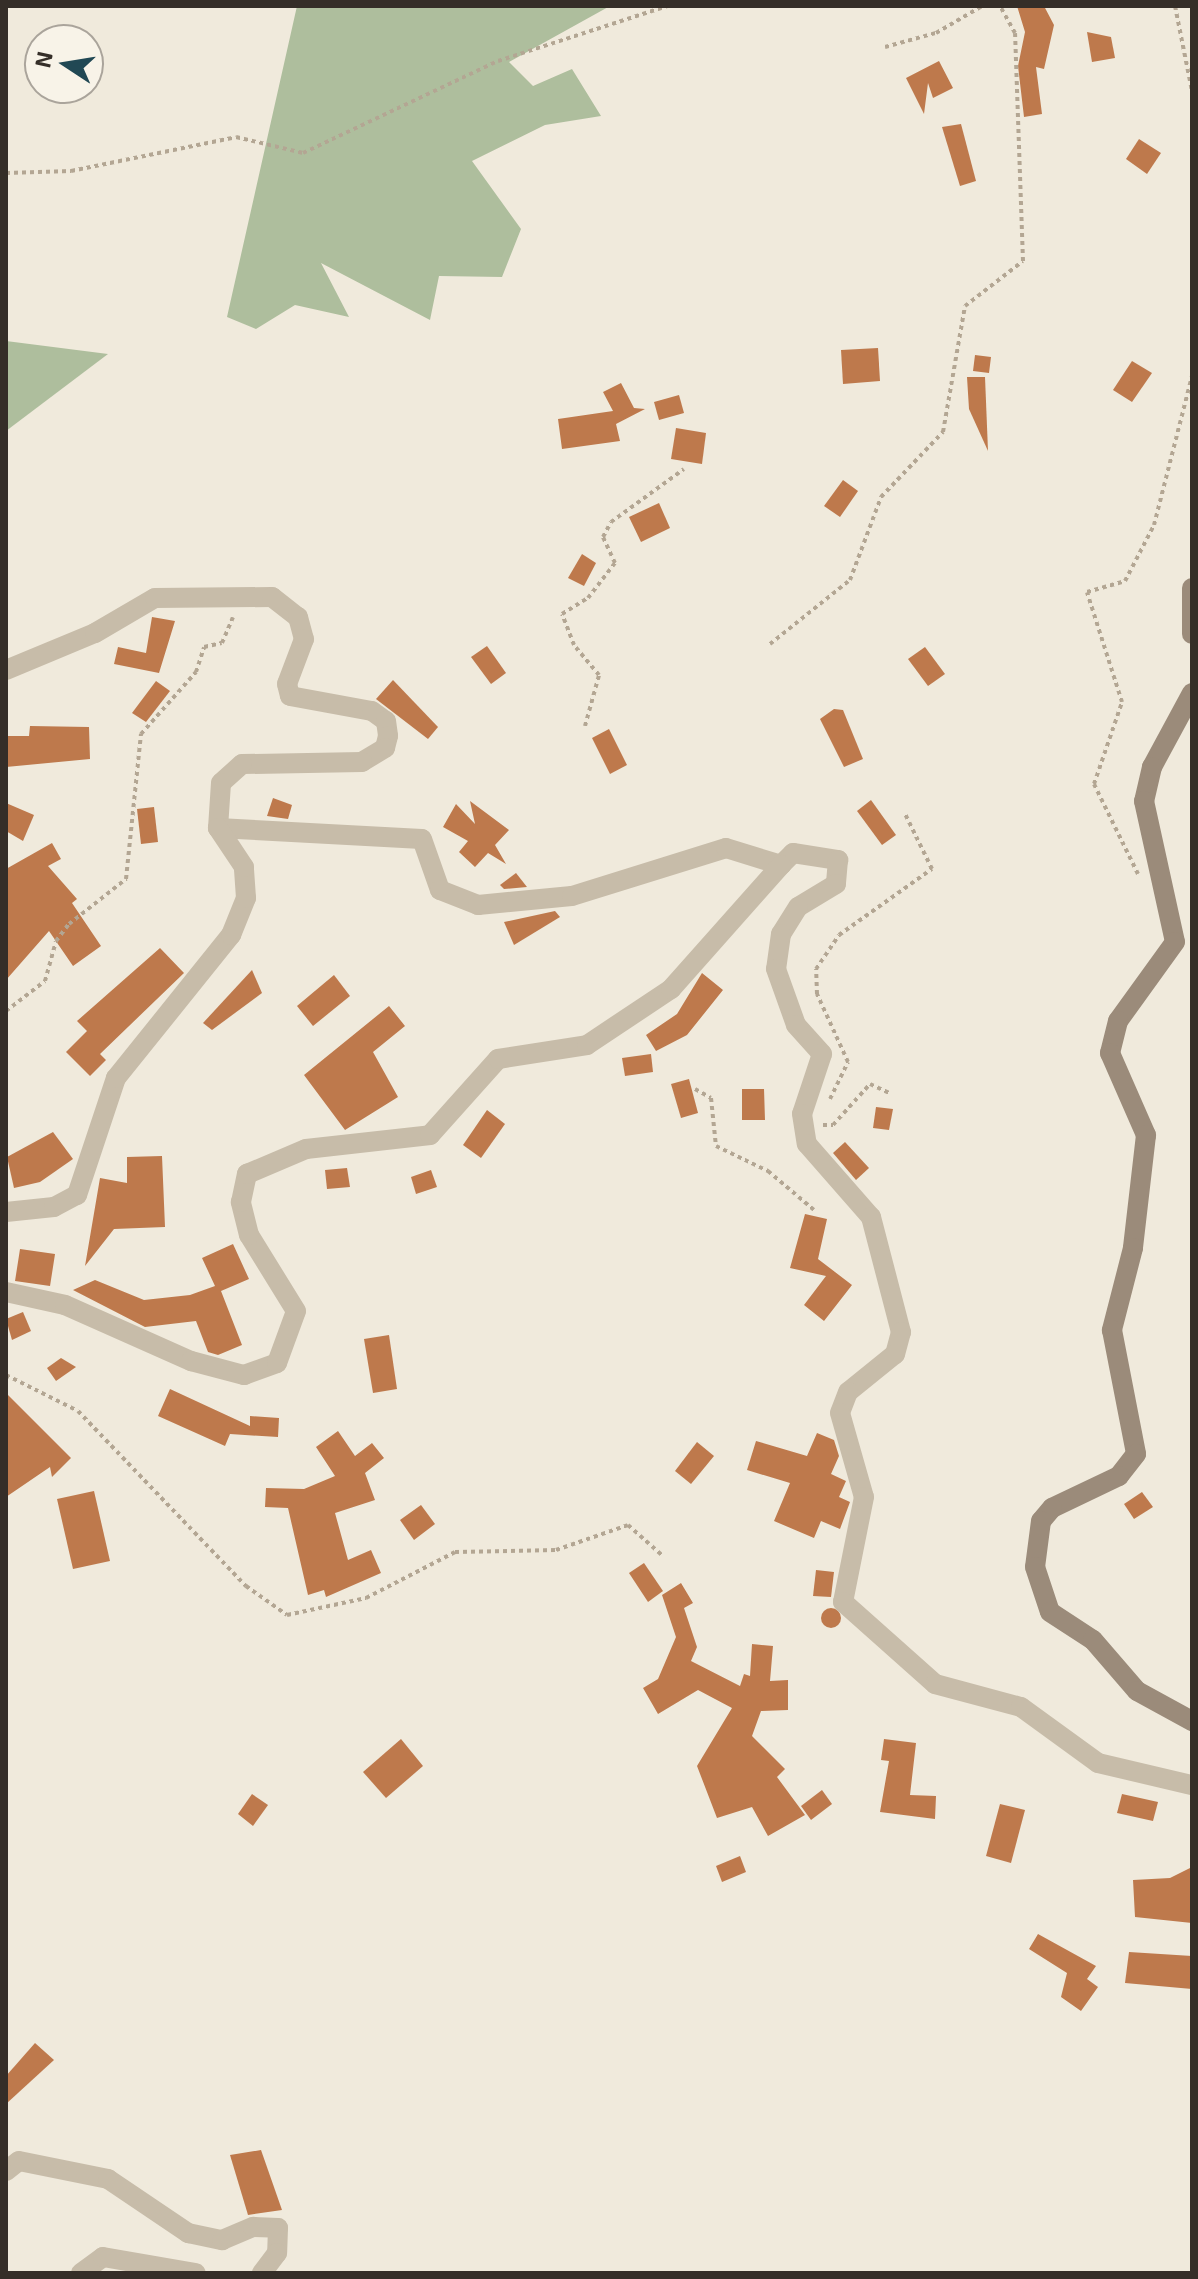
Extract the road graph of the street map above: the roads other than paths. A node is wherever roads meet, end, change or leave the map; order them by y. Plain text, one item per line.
1 (1192, 588) edge
2 (1192, 634) edge
3 (6, 670) edge
4 (1192, 693) edge
5 (218, 828) junction
6 (781, 865) junction
7 (6, 1212) edge
8 (6, 1292) edge
9 (1192, 1721) edge
10 (1192, 1785) edge
11 (6, 2171) edge
12 (81, 2273) edge
13 (196, 2273) edge
14 (262, 2273) edge

1 - 2 main road
3 - 5 street
4 - 9 main road
5 - 6 street
5 - 7 street
6 - 8 street
6 - 10 street
11 - 14 street
12 - 13 street

